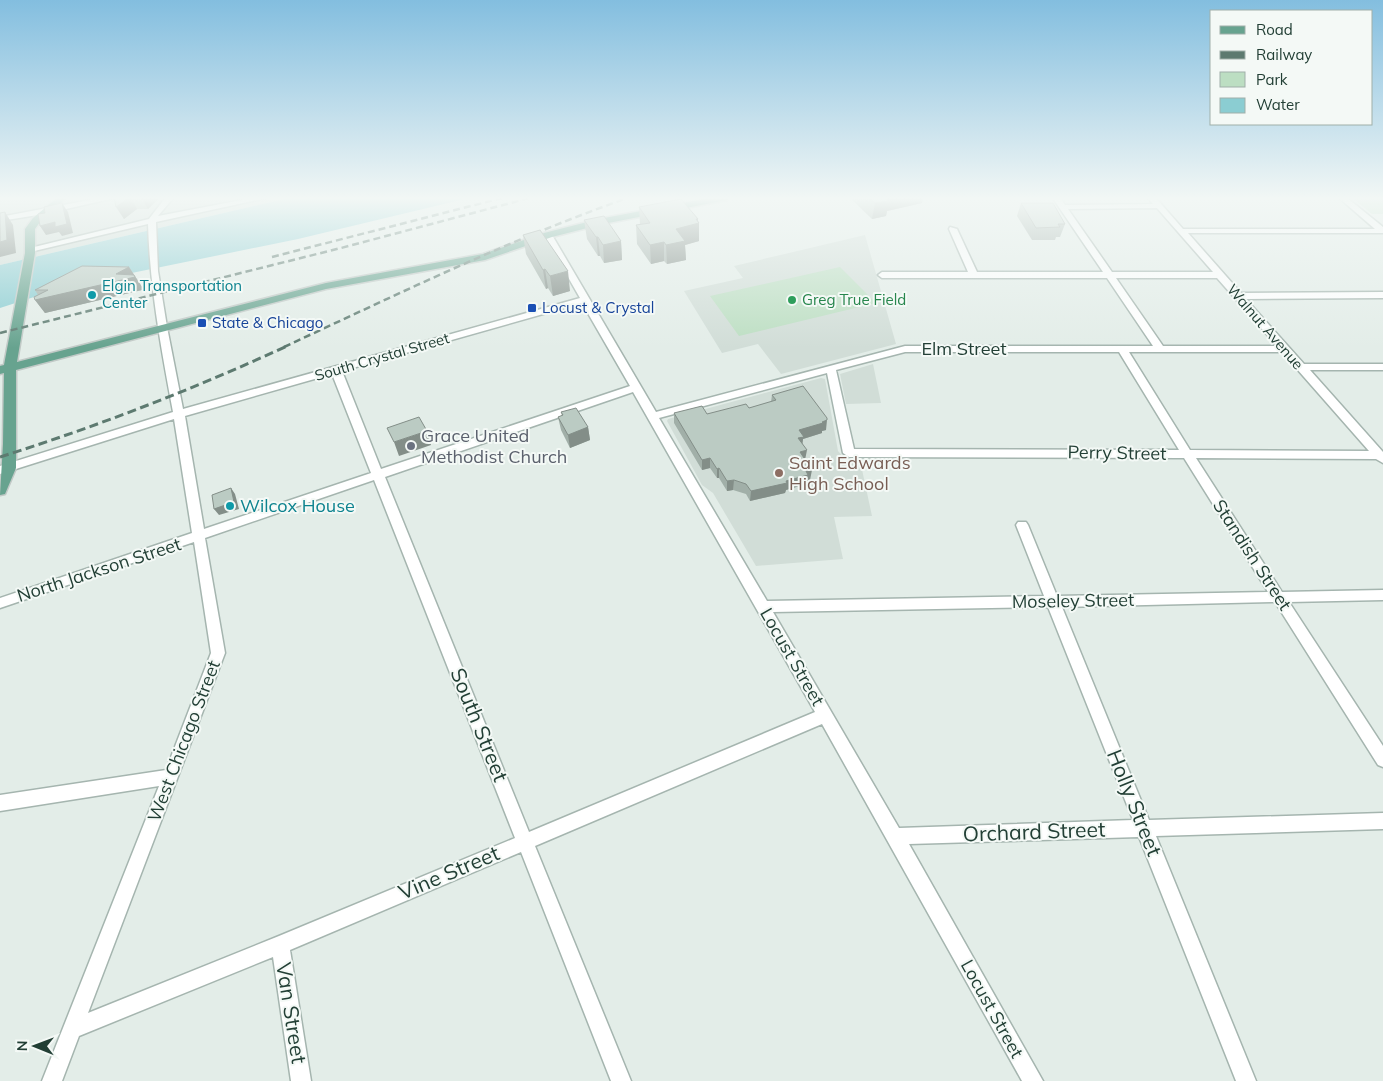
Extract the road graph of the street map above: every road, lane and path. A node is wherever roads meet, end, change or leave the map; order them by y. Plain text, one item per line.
1 (30, 247) edge
2 (45, 247) edge
3 (153, 247) edge
4 (511, 247) edge
5 (556, 247) edge
6 (962, 247) edge
7 (1090, 247) edge
8 (1195, 247) edge
9 (30, 251) junction
10 (974, 274) junction
11 (882, 275) dead end
12 (1108, 275) junction
13 (1219, 275) junction
14 (1383, 295) edge
15 (1238, 296) junction
16 (585, 299) junction
17 (162, 327) junction
18 (1122, 349) junction
19 (1160, 349) junction
20 (1284, 350) junction
21 (1300, 367) junction
22 (1383, 367) edge
23 (5, 369) edge
24 (831, 369) junction
25 (336, 370) junction
26 (636, 387) junction
27 (179, 414) junction
28 (653, 416) junction
29 (1187, 454) junction
30 (1382, 458) edge
31 (4, 469) edge
32 (378, 474) junction
33 (0, 490) edge
34 (1022, 525) dead end
35 (199, 537) junction
36 (1383, 595) edge
37 (1280, 597) junction
38 (1053, 602) junction
39 (0, 603) edge
40 (763, 608) junction
41 (826, 716) junction
42 (1383, 760) edge
43 (171, 777) junction
44 (0, 803) edge
45 (1383, 821) edge
46 (1145, 828) junction
47 (895, 836) junction
48 (526, 841) junction
49 (280, 945) junction
50 (72, 1029) junction
51 (52, 1081) edge
52 (301, 1081) edge
53 (621, 1081) edge
54 (1033, 1081) edge
55 (1246, 1081) edge

1 - 9 main road
2 - 9 street
3 - 17 street, West Chicago Street
4 - 17 main road
5 - 16 street, Locust Street
6 - 10 street
7 - 12 street
8 - 13 street, Walnut Avenue
9 - 23 main road
10 - 11 street
10 - 12 street
12 - 13 street
12 - 19 street
13 - 15 street, Walnut Avenue
14 - 15 street
15 - 20 street, Walnut Avenue
16 - 25 street, South Crystal Street
16 - 26 street, Locust Street
17 - 23 main road
17 - 27 street, West Chicago Street
18 - 19 street, Elm Street
18 - 24 street, Elm Street
18 - 29 street, Standish Street
19 - 20 street, Elm Street
20 - 21 street, Walnut Avenue
21 - 22 street
21 - 30 street, Walnut Avenue
23 - 31 main road
24 - 28 street, Elm Street
24 - 29 street, Perry Street
25 - 27 street, South Crystal Street
25 - 32 street, South Street
26 - 28 street, Locust Street
26 - 32 street, North Jackson Street
27 - 31 street, South Crystal Street
27 - 35 street, West Chicago Street
28 - 40 street, Locust Street
29 - 30 street, Perry Street
29 - 37 street, Standish Street
31 - 33 main road
32 - 35 street, North Jackson Street
32 - 48 street, South Street
34 - 38 street, Holly Street
35 - 39 street, North Jackson Street
35 - 43 street, West Chicago Street
36 - 37 street, Moseley Street
37 - 38 street, Moseley Street
37 - 42 street, Standish Street
38 - 40 street, Moseley Street
38 - 46 street, Holly Street
40 - 41 street, Locust Street
41 - 47 street, Locust Street
41 - 48 street, Vine Street
43 - 44 street
43 - 50 street, West Chicago Street
45 - 46 street, Orchard Street
46 - 47 street, Orchard Street
46 - 55 street, Holly Street
47 - 54 street, Locust Street
48 - 49 street, Vine Street
48 - 53 street, South Street
49 - 50 street, Vine Street
49 - 52 street, Van Street
50 - 51 street, West Chicago Street

